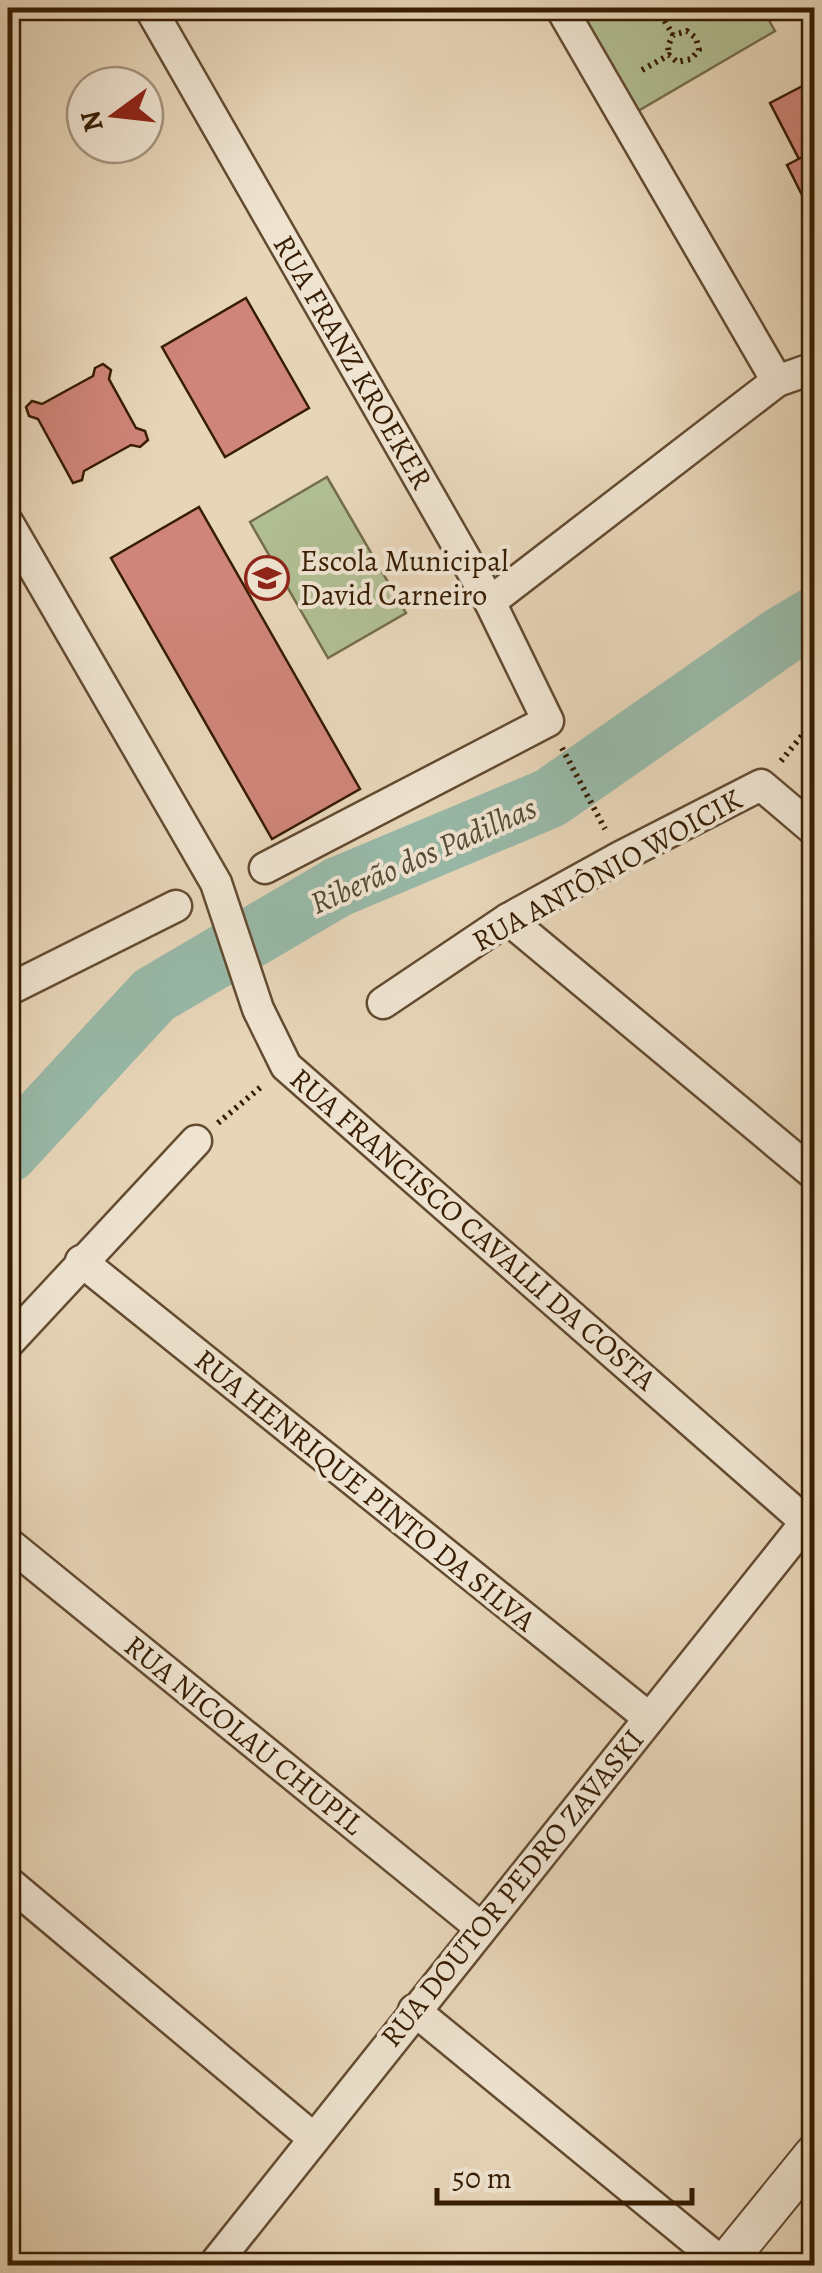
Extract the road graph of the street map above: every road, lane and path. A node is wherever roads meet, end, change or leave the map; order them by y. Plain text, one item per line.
1 (150, 8) edge
2 (561, 8) edge
3 (638, 8) edge
4 (654, 8) edge
5 (673, 35) junction
6 (670, 55) junction
7 (642, 70) dead end
8 (814, 368) edge
9 (777, 380) junction
10 (8, 523) edge
11 (490, 602) junction
12 (814, 720) edge
13 (554, 732) junction
14 (761, 785) junction
15 (604, 826) dead end
16 (814, 830) edge
17 (265, 868) dead end
18 (176, 906) dead end
19 (508, 919) junction
20 (8, 990) edge
21 (384, 1003) dead end
22 (286, 1066) junction
23 (196, 1141) joint
24 (814, 1174) edge
25 (81, 1261) junction
26 (8, 1342) edge
27 (810, 1517) edge
28 (8, 1543) edge
29 (649, 1718) junction
30 (8, 1882) edge
31 (480, 1927) junction
32 (414, 2010) junction
33 (312, 2137) junction
34 (814, 2154) edge
35 (724, 2265) edge
36 (213, 2266) edge

1 - 11 street, RUA FRANZ KROEKER
2 - 9 street
3 - 4 path
4 - 5 path
5 - 6 path
5 - 6 path
6 - 7 path
8 - 9 street
9 - 11 street
10 - 22 street, RUA FRANCISCO CAVALLI DA COSTA
11 - 13 street, RUA FRANZ KROEKER
12 - 14 path, RUA ANTÔNIO WOICIK
13 - 15 path
13 - 17 street
14 - 16 street
14 - 19 street, RUA ANTÔNIO WOICIK
18 - 20 street
19 - 21 street, RUA ANTÔNIO WOICIK
19 - 24 street
22 - 23 path
22 - 27 street, RUA FRANCISCO CAVALLI DA COSTA
23 - 25 street
25 - 26 street
25 - 29 street, RUA HENRIQUE PINTO DA SILVA
27 - 29 street, RUA DOUTOR PEDRO ZAVASKI
28 - 31 street, RUA NICOLAU CHUPIL
29 - 31 street, RUA DOUTOR PEDRO ZAVASKI
30 - 33 street
31 - 32 street, RUA DOUTOR PEDRO ZAVASKI
32 - 33 street, RUA DOUTOR PEDRO ZAVASKI
32 - 35 street
33 - 36 street, RUA DOUTOR PEDRO ZAVASKI
34 - 35 street

